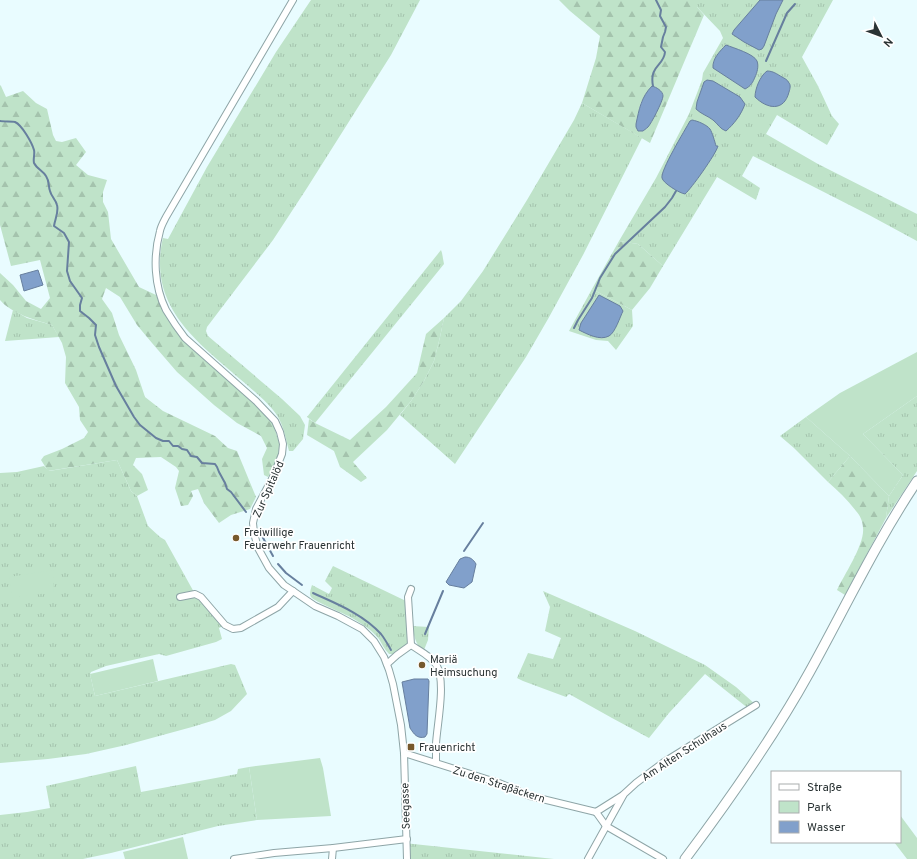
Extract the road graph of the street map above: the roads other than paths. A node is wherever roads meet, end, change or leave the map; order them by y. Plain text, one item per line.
1 (293, 0) edge
2 (917, 481) edge
3 (411, 589) dead end
4 (293, 591) junction
5 (180, 597) dead end
6 (411, 645) junction
7 (387, 664) junction
8 (756, 705) dead end
9 (404, 753) junction
10 (436, 763) junction
11 (624, 794) junction
12 (596, 812) junction
13 (606, 826) junction
14 (407, 839) junction
15 (333, 848) junction
16 (234, 859) edge
17 (332, 859) edge
18 (406, 859) edge
19 (588, 859) edge
20 (663, 859) edge
21 (685, 859) edge

1 - 4 street, Zur Spitalöd
2 - 21 main road
3 - 6 street
4 - 5 street
4 - 7 street, Zur Spitalöd
6 - 7 street
6 - 10 street
7 - 9 street, Seegasse
8 - 11 street, Am Alten Schulhaus
9 - 10 street, Zu den Straßäckern
9 - 14 street, Seegasse
10 - 12 street, Zu den Straßäckern
11 - 12 street
11 - 13 street, Am Alten Schulhaus
12 - 13 street
13 - 19 street, Am Alten Schulhaus
13 - 20 street
14 - 15 street
14 - 18 street, Seegasse
15 - 16 street
15 - 17 street

